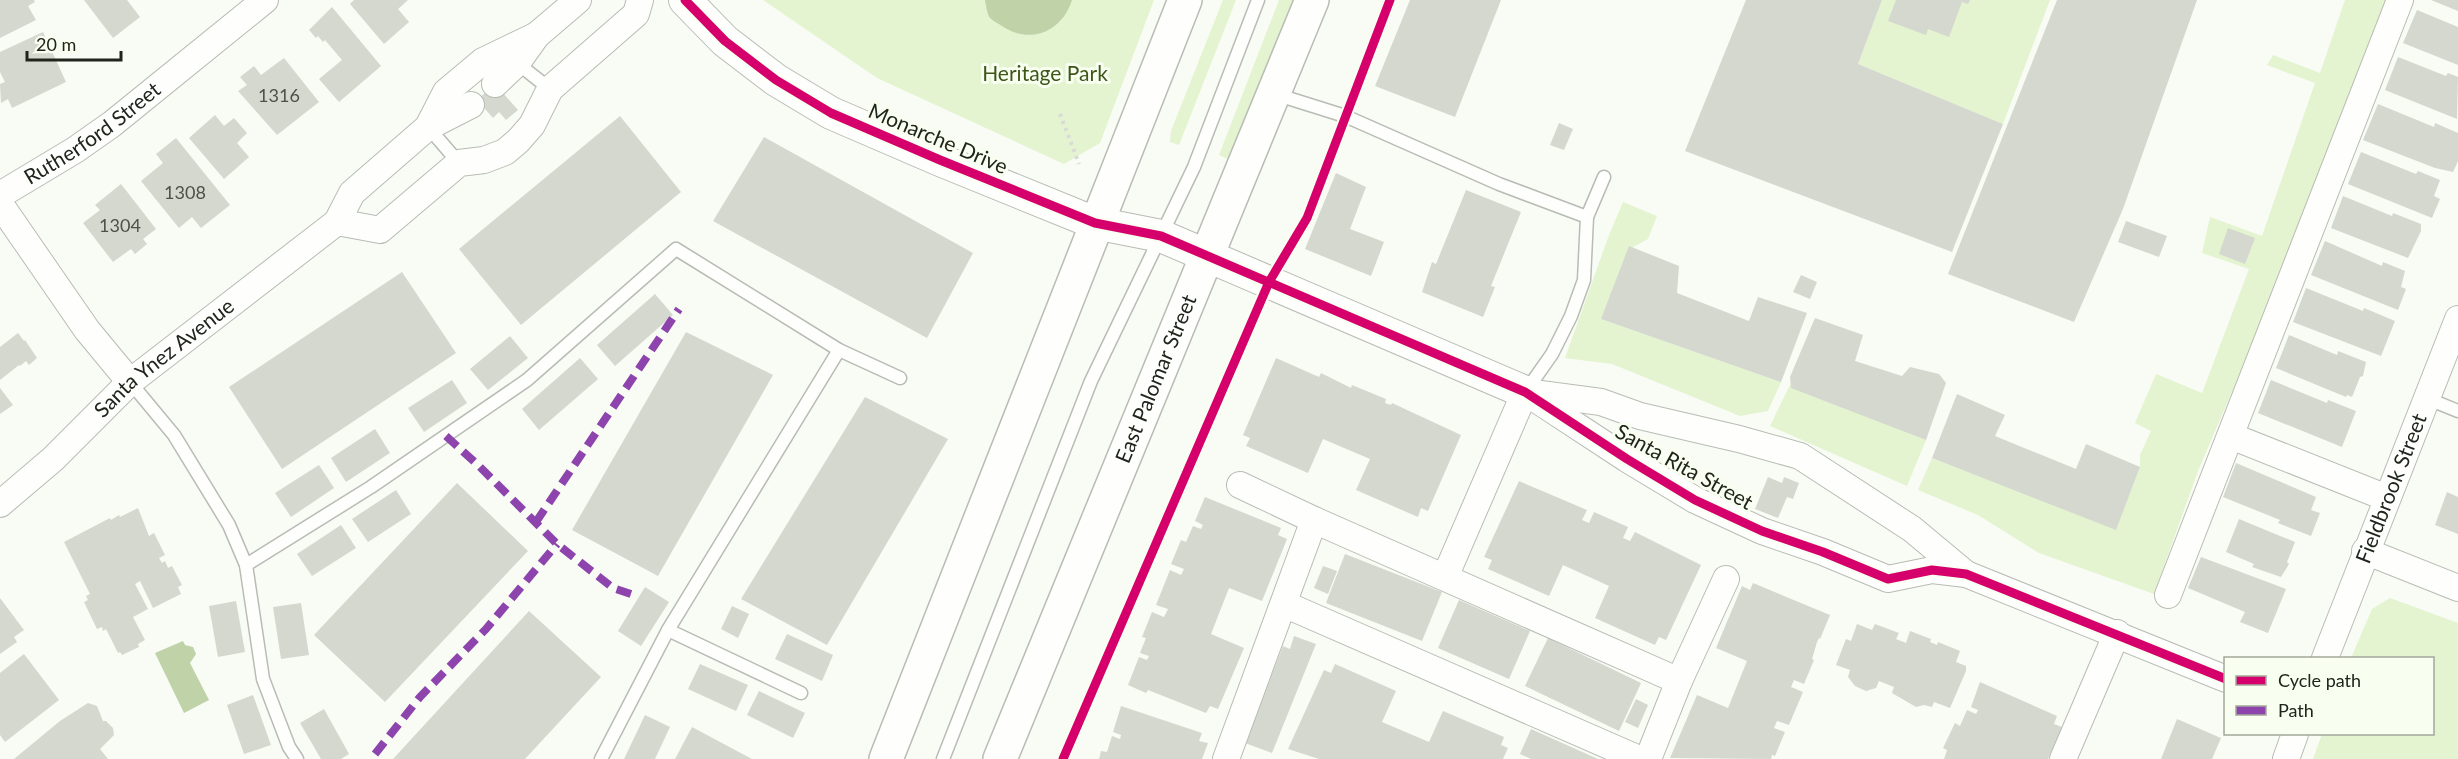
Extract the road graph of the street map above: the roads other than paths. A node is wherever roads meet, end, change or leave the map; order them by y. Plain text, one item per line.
1 (578, 0) edge
2 (640, 0) edge
3 (685, 0) edge
4 (1185, 0) edge
5 (1258, 0) edge
6 (1312, 0) edge
7 (2400, 0) edge
8 (253, 5) edge
9 (537, 35) junction
10 (517, 63) junction
11 (495, 84) dead end
12 (550, 89) junction
13 (1274, 94) junction
14 (471, 105) dead end
15 (428, 127) junction
16 (459, 163) junction
17 (1604, 177) dead end
18 (0, 195) edge
19 (0, 204) edge
20 (1587, 217) junction
21 (337, 222) junction
22 (1095, 224) junction
23 (1161, 236) junction
24 (1207, 255) junction
25 (2458, 318) edge
26 (839, 350) junction
27 (900, 378) dead end
28 (130, 382) junction
29 (1525, 392) junction
30 (2426, 398) junction
31 (2458, 411) edge
32 (2231, 436) junction
33 (1240, 485) dead end
34 (2387, 498) junction
35 (0, 504) edge
36 (1314, 520) junction
37 (2365, 551) junction
38 (246, 566) junction
39 (1966, 574) junction
40 (1445, 577) junction
41 (1726, 579) dead end
42 (2458, 588) edge
43 (2168, 595) dead end
44 (1284, 604) junction
45 (668, 630) junction
46 (2117, 633) junction
47 (2325, 657) edge
48 (2224, 678) edge
49 (1678, 681) junction
50 (801, 693) dead end
51 (2295, 735) edge
52 (297, 759) edge
53 (601, 759) edge
54 (886, 759) edge
55 (943, 759) edge
56 (1000, 759) edge
57 (1226, 759) edge
58 (1639, 759) edge
59 (1648, 759) edge
60 (2063, 759) edge
61 (2286, 759) edge

1 - 9 street, Santa Ynez Avenue
2 - 12 street
3 - 22 street, Monarche Drive
4 - 22 main road
5 - 23 lane
6 - 13 main road, East Palomar Street
7 - 32 street
8 - 18 street, Rutherford Street
9 - 10 street, Santa Ynez Avenue
9 - 15 street, Santa Ynez Avenue
10 - 11 street, Santa Ynez Avenue
10 - 12 lane
12 - 16 street
13 - 20 lane
13 - 24 main road, East Palomar Street
14 - 15 street, Santa Ynez Avenue
15 - 16 lane
15 - 21 street, Santa Ynez Avenue
16 - 21 street
17 - 20 lane
19 - 28 street
20 - 29 lane
21 - 28 street, Santa Ynez Avenue
22 - 23 street, Monarche Drive
22 - 54 main road
23 - 24 street, Monarche Drive
23 - 55 lane
24 - 29 street, Santa Rita Street
24 - 56 main road, East Palomar Street
25 - 30 street, Fieldbrook Street
26 - 27 lane
26 - 38 lane
26 - 45 lane
28 - 35 street, Santa Ynez Avenue
28 - 38 lane
29 - 39 street, Santa Rita Street
29 - 39 street, Santa Rita Street
29 - 40 street
30 - 31 lane
30 - 34 street, Fieldbrook Street
32 - 34 street
32 - 43 street
33 - 36 street
34 - 37 street, Fieldbrook Street
36 - 40 street
36 - 44 street
37 - 42 street
37 - 47 street, Fieldbrook Street
38 - 52 lane
39 - 46 street, Santa Rita Street
40 - 49 street
41 - 49 street
44 - 57 street
44 - 58 street
45 - 50 lane
45 - 53 lane
46 - 48 street, Santa Rita Street
46 - 60 street
49 - 59 street
51 - 61 street

